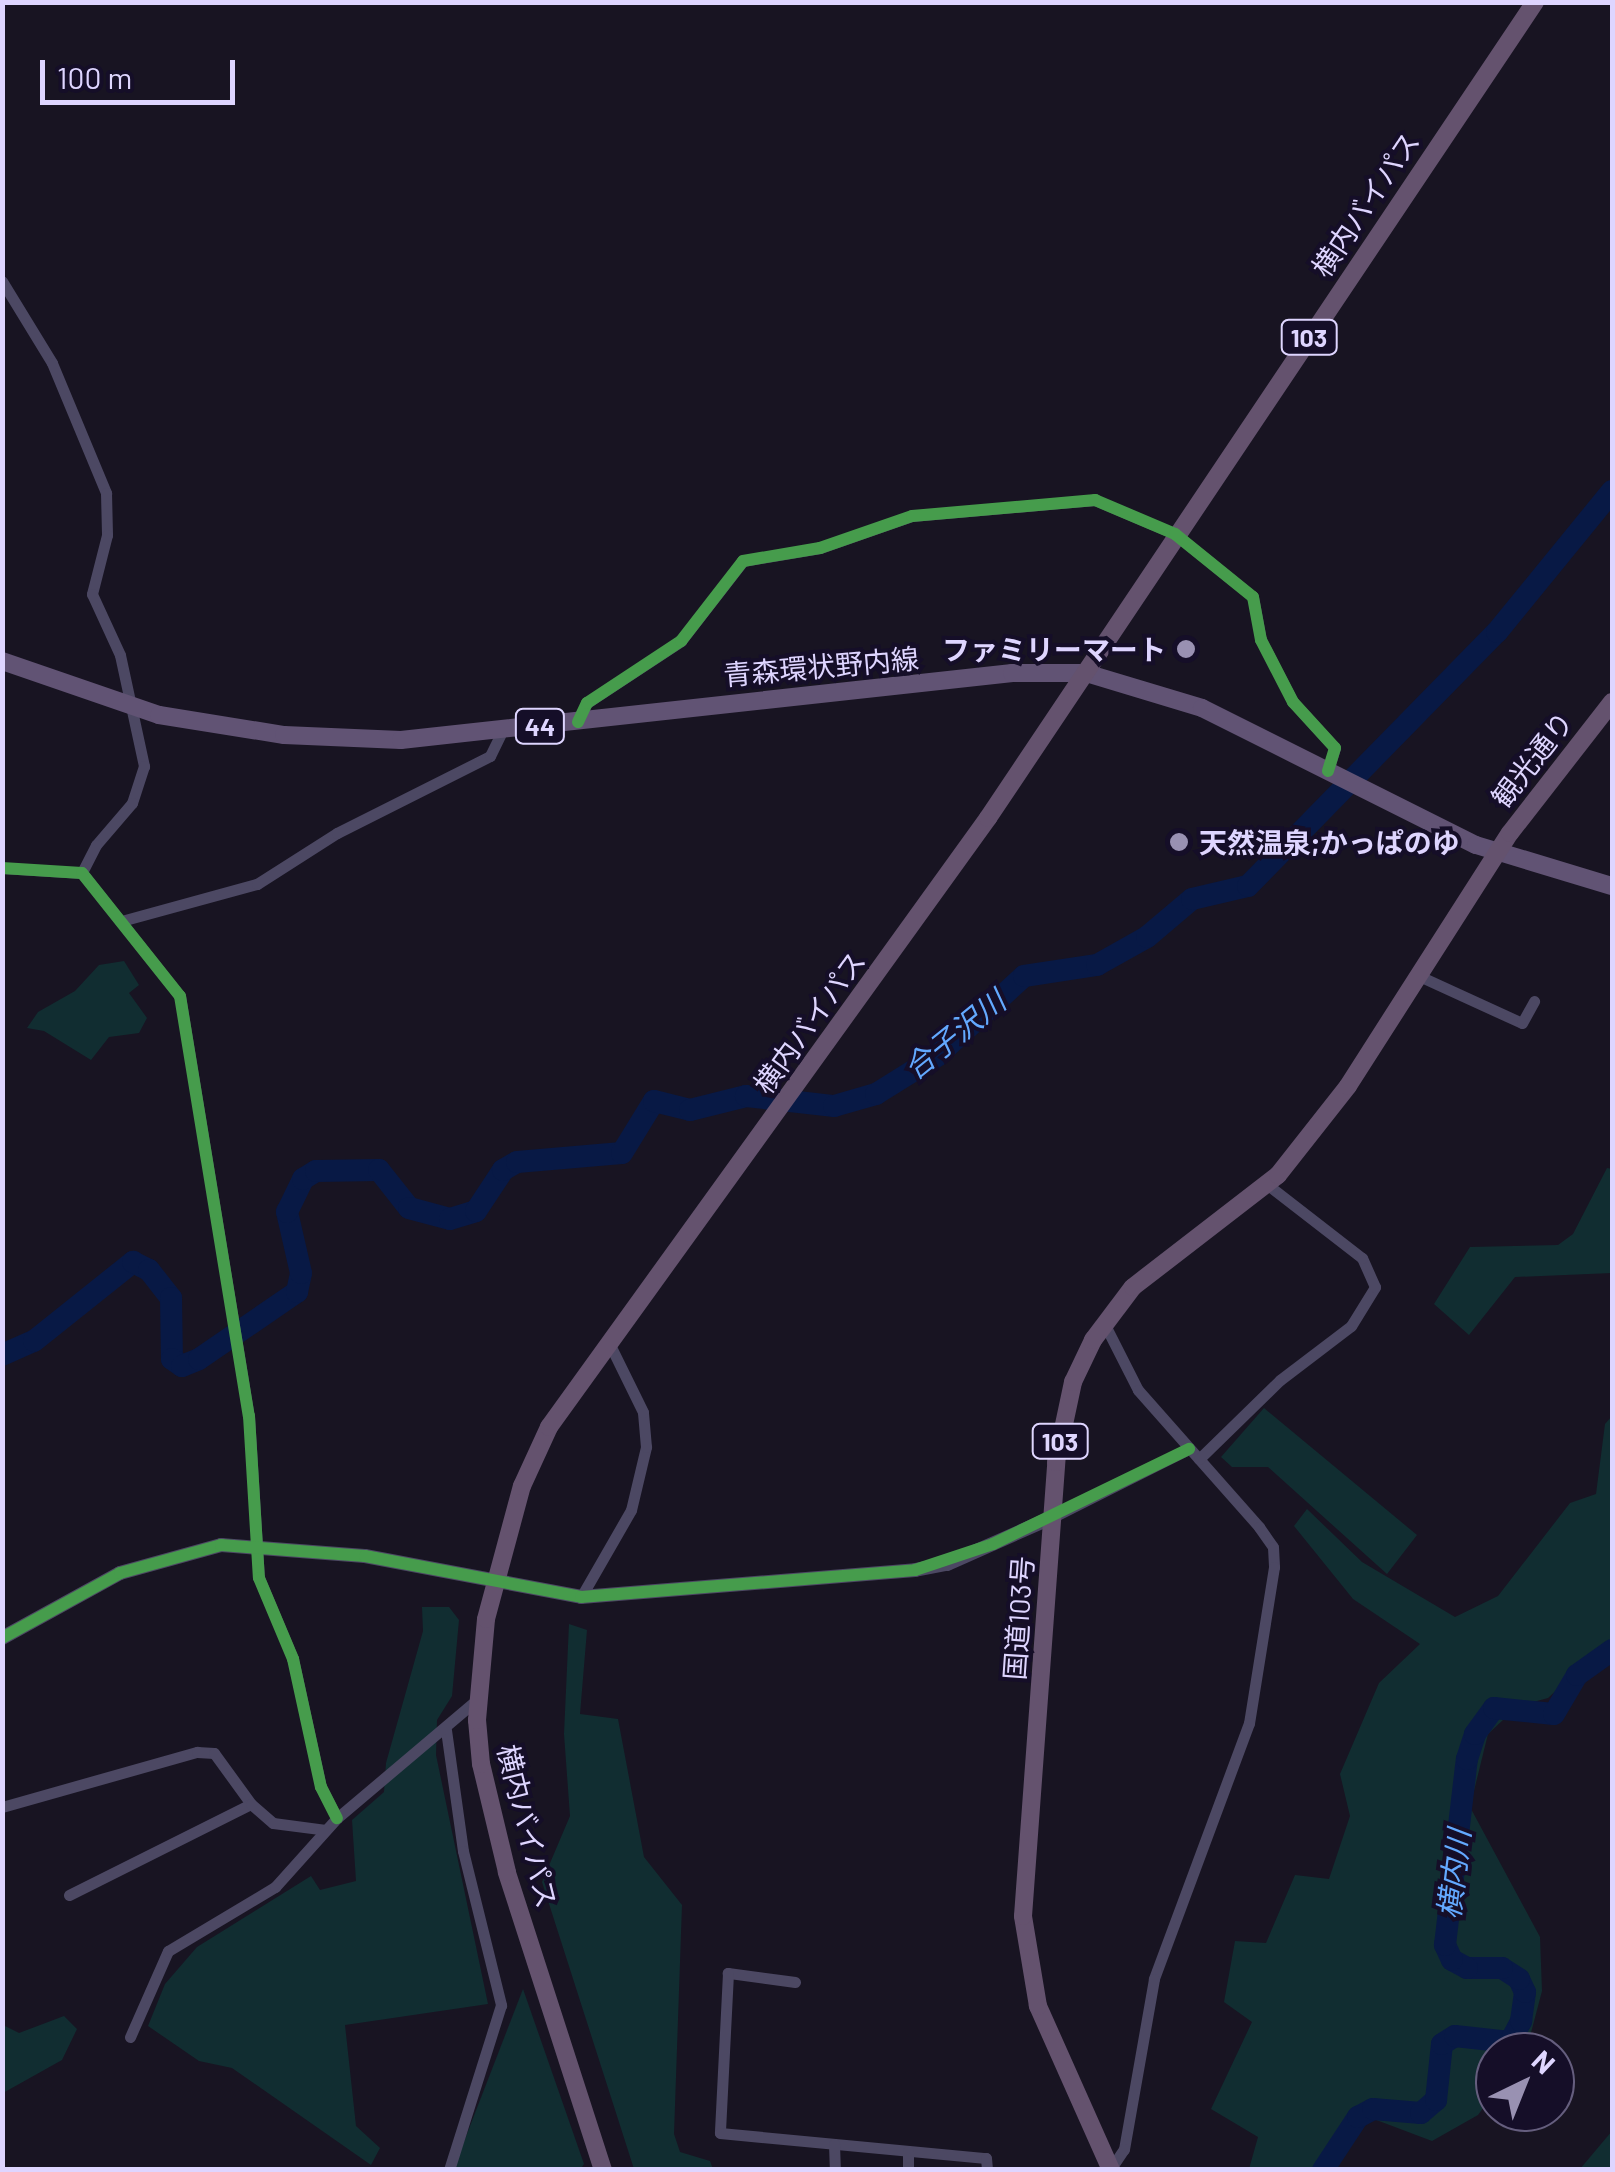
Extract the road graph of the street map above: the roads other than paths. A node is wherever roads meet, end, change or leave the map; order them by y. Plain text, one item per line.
1 (1535, 2) edge
2 (2, 282) edge
3 (1175, 534) junction
4 (2, 661) edge
5 (1086, 673) junction
6 (1612, 702) edge
7 (131, 706) junction
8 (578, 722) junction
9 (502, 731) junction
10 (1332, 773) junction
11 (1498, 852) junction
12 (2, 868) edge
13 (82, 873) junction
14 (1612, 886) edge
15 (126, 920) junction
16 (1417, 974) junction
17 (1534, 1001) dead end
18 (1268, 1185) junction
19 (1104, 1323) junction
20 (609, 1342) junction
21 (1190, 1449) junction
22 (1199, 1459) junction
23 (1053, 1517) junction
24 (257, 1543) junction
25 (498, 1580) junction
26 (581, 1597) junction
27 (2, 1638) edge
28 (480, 1697) junction
29 (446, 1730) junction
30 (252, 1804) junction
31 (2, 1807) edge
32 (337, 1818) junction
33 (326, 1830) junction
34 (68, 1895) dead end
35 (795, 1982) dead end
36 (130, 2037) dead end
37 (834, 2144) junction
38 (908, 2151) junction
39 (1111, 2168) edge
40 (449, 2170) edge
41 (604, 2170) edge
42 (835, 2170) edge
43 (908, 2170) edge
44 (987, 2170) edge

1 - 3 highway, 横内バイパス / 103
2 - 7 street
3 - 5 highway, 横内バイパス / 103
3 - 8 street
3 - 10 street
4 - 7 main road, 青森環状野内線 / 44
5 - 8 main road, 青森環状野内線 / 44
5 - 10 main road, 青森環状野内線 / 44
5 - 20 highway, 横内バイパス / 103
6 - 11 highway, 観光通り / 103
7 - 9 main road, 青森環状野内線 / 44
7 - 13 street
8 - 9 main road, 青森環状野内線 / 44
9 - 15 street
10 - 11 main road, 青森環状野内線 / 44
11 - 14 main road, 青森環状野内線 / 44
11 - 16 highway, 国道103号 / 103
12 - 13 street
13 - 15 street
15 - 24 street
16 - 17 street
16 - 18 highway, 国道103号 / 103
18 - 19 highway, 国道103号 / 103
18 - 22 street
19 - 21 street
19 - 23 highway, 国道103号 / 103
20 - 25 highway, 横内バイパス / 103
20 - 26 street
21 - 22 street
21 - 23 street
22 - 39 street
23 - 26 street
23 - 39 highway, 国道103号 / 103
24 - 25 street
24 - 27 street
24 - 32 street
25 - 26 street
25 - 28 highway, 横内バイパス / 103
28 - 29 street
28 - 41 highway, 横内バイパス / 103
29 - 32 street
29 - 40 street
30 - 31 street
30 - 33 street
30 - 34 street
32 - 33 street
33 - 36 street
35 - 37 street
37 - 38 street
37 - 42 street
38 - 43 street
38 - 44 street

